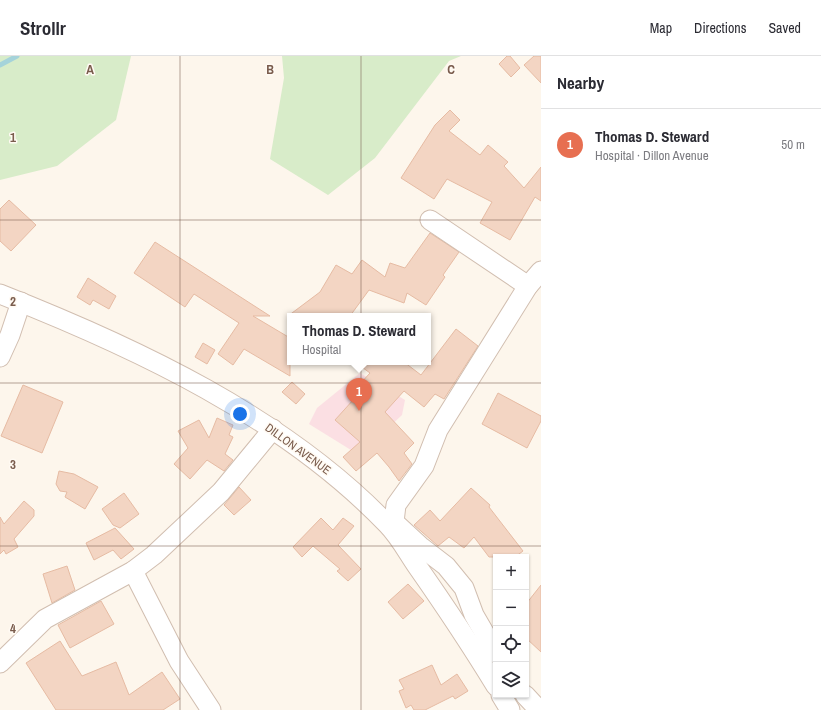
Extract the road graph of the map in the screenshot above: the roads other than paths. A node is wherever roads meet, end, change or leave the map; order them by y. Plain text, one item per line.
1 (430, 220) dead end
2 (541, 271) edge
3 (528, 286) junction
4 (0, 294) edge
5 (21, 302) junction
6 (0, 357) edge
7 (273, 429) junction
8 (133, 571) junction
9 (493, 648) edge
10 (0, 663) edge
11 (493, 681) edge
12 (528, 698) edge
13 (540, 709) edge
14 (211, 710) edge

1 - 3 street
2 - 3 street
3 - 9 street
4 - 5 street, DILLON AVENUE
5 - 6 street
5 - 7 street, DILLON AVENUE
7 - 8 street
7 - 11 street, DILLON AVENUE
8 - 10 street
8 - 14 street
12 - 13 street

